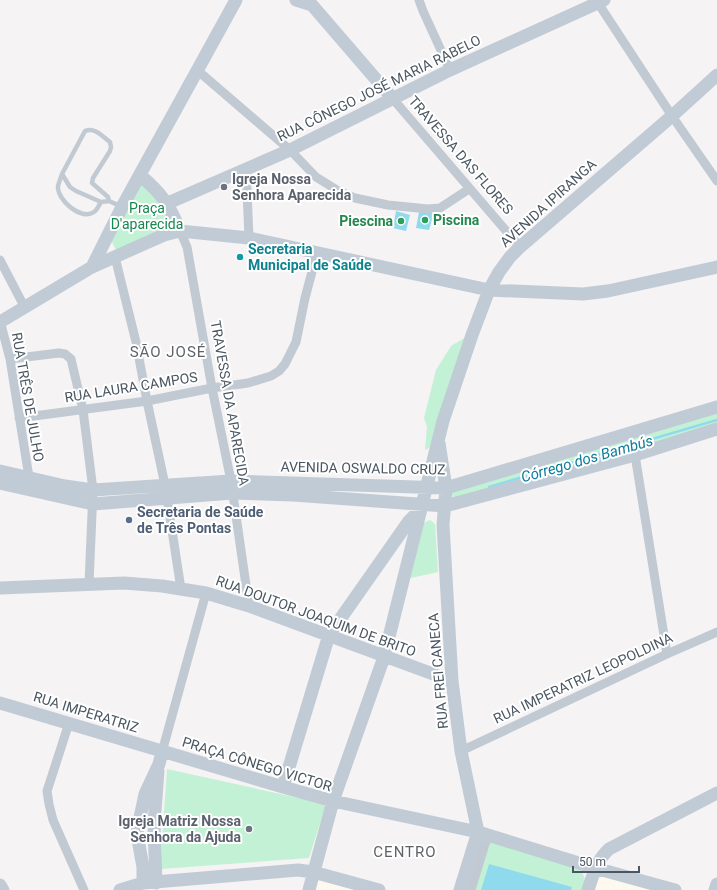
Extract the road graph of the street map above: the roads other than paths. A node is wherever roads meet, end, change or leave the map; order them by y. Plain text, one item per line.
1 (236, 0) edge
2 (296, 0) edge
3 (419, 0) edge
4 (601, 1) edge
5 (313, 2) edge
6 (197, 70) junction
7 (450, 70) junction
8 (717, 75) edge
9 (393, 100) junction
10 (672, 116) junction
11 (290, 150) junction
12 (246, 168) junction
13 (62, 174) junction
14 (140, 175) junction
15 (717, 181) edge
16 (469, 189) junction
17 (109, 201) junction
18 (101, 202) junction
19 (168, 203) junction
20 (122, 207) junction
21 (180, 231) junction
22 (106, 238) junction
23 (250, 238) junction
24 (520, 247) junction
25 (317, 253) junction
26 (115, 257) junction
27 (0, 260) edge
28 (92, 267) junction
29 (717, 267) edge
30 (489, 290) junction
31 (25, 308) junction
32 (0, 322) edge
33 (10, 359) junction
34 (212, 388) junction
35 (147, 401) junction
36 (717, 407) edge
37 (83, 410) junction
38 (19, 418) junction
39 (717, 429) edge
40 (438, 437) junction
41 (635, 455) junction
42 (0, 470) edge
43 (28, 477) junction
44 (0, 483) edge
45 (165, 485) junction
46 (232, 487) junction
47 (425, 488) junction
48 (446, 488) junction
49 (93, 490) junction
50 (167, 498) junction
51 (93, 504) junction
52 (444, 506) junction
53 (418, 514) junction
54 (89, 584) junction
55 (0, 588) edge
56 (181, 589) junction
57 (206, 593) junction
58 (249, 606) junction
59 (717, 632) edge
60 (329, 636) junction
61 (667, 654) junction
62 (384, 657) junction
63 (452, 681) junction
64 (0, 703) edge
65 (69, 723) junction
66 (461, 751) junction
67 (160, 758) junction
68 (283, 787) junction
69 (717, 793) edge
70 (333, 801) junction
71 (483, 834) junction
72 (595, 868) junction
73 (314, 872) junction
74 (143, 883) junction
75 (717, 884) edge
76 (0, 885) edge
77 (157, 886) edge
78 (3, 890) edge
79 (84, 890) edge
80 (120, 890) edge
81 (309, 890) edge
82 (379, 890) edge
83 (460, 890) edge
84 (471, 890) edge
85 (588, 890) edge
86 (675, 890) edge
87 (715, 890) edge

1 - 6 street
2 - 5 street, TRAVESSA DAS FLORES
3 - 7 street
4 - 7 street, RUA CÔNEGO JOSÉ MARIA RABELO
4 - 10 street
5 - 9 street, TRAVESSA DAS FLORES
6 - 11 street
6 - 14 street
7 - 9 street, RUA CÔNEGO JOSÉ MARIA RABELO
8 - 10 street, AVENIDA IPIRANGA
9 - 11 street, RUA CÔNEGO JOSÉ MARIA RABELO
9 - 16 street, TRAVESSA DAS FLORES
10 - 15 street
10 - 24 street, AVENIDA IPIRANGA
11 - 12 street, RUA CÔNEGO JOSÉ MARIA RABELO
11 - 16 street
12 - 19 street, RUA CÔNEGO JOSÉ MARIA RABELO
12 - 23 street
13 - 17 lane
13 - 18 lane
13 - 18 lane
14 - 19 street
14 - 20 street
16 - 24 street, TRAVESSA DAS FLORES
17 - 18 lane
17 - 20 lane
19 - 21 street
20 - 22 street
21 - 23 street
21 - 26 street
21 - 34 street, TRAVESSA DA APARECIDA
22 - 26 street
22 - 28 street
23 - 25 street
24 - 30 street, AVENIDA IPIRANGA
25 - 30 street
25 - 34 street, RUA LAURA CAMPOS
26 - 28 street
26 - 35 street
27 - 31 street
28 - 31 street
29 - 30 street
30 - 40 street, AVENIDA IPIRANGA
31 - 32 street
32 - 33 street, RUA TRÊS DE JULHO
33 - 37 street
33 - 38 street, RUA TRÊS DE JULHO
34 - 35 street, RUA LAURA CAMPOS
34 - 46 street, TRAVESSA DA APARECIDA
35 - 37 street, RUA LAURA CAMPOS
35 - 45 street
36 - 48 street, AVENIDA OSWALDO CRUZ
37 - 38 street, RUA LAURA CAMPOS
37 - 49 street
38 - 43 street, RUA TRÊS DE JULHO
39 - 41 street, AVENIDA OSWALDO CRUZ
40 - 47 street, AVENIDA IPIRANGA
40 - 48 street, AVENIDA IPIRANGA
41 - 52 street, AVENIDA OSWALDO CRUZ
41 - 61 street
42 - 43 street, AVENIDA OSWALDO CRUZ
43 - 49 street, AVENIDA OSWALDO CRUZ
44 - 51 street, AVENIDA OSWALDO CRUZ
45 - 46 street, AVENIDA OSWALDO CRUZ
45 - 49 street, AVENIDA OSWALDO CRUZ
45 - 50 street
46 - 47 street, AVENIDA OSWALDO CRUZ
46 - 50 street, AVENIDA OSWALDO CRUZ
46 - 53 street, AVENIDA OSWALDO CRUZ
46 - 58 street, TRAVESSA DA APARECIDA
47 - 48 street, AVENIDA OSWALDO CRUZ
47 - 53 street, AVENIDA IPIRANGA
48 - 52 street, RUA FREI CANECA
49 - 51 street
50 - 51 street, AVENIDA OSWALDO CRUZ
50 - 56 street
51 - 54 street
52 - 53 street, AVENIDA OSWALDO CRUZ
52 - 63 street, RUA FREI CANECA
53 - 60 street
53 - 62 street, AVENIDA IPIRANGA
54 - 55 street, RUA DOUTOR JOAQUIM DE BRITO
54 - 56 street, RUA DOUTOR JOAQUIM DE BRITO
56 - 57 street, RUA DOUTOR JOAQUIM DE BRITO
57 - 58 street, RUA DOUTOR JOAQUIM DE BRITO
57 - 67 street
58 - 60 street, RUA DOUTOR JOAQUIM DE BRITO
59 - 61 street, RUA IMPERATRIZ LEOPOLDINA
60 - 62 street, RUA DOUTOR JOAQUIM DE BRITO
60 - 68 street
61 - 66 street, RUA IMPERATRIZ LEOPOLDINA
62 - 63 street, RUA DOUTOR JOAQUIM DE BRITO
62 - 70 street, AVENIDA IPIRANGA
63 - 66 street, RUA FREI CANECA
64 - 65 street, RUA IMPERATRIZ
65 - 67 street, RUA IMPERATRIZ
65 - 79 street
66 - 71 street, RUA FREI CANECA
67 - 68 street, PRAÇA CÔNEGO VICTOR
67 - 74 street
67 - 77 street
68 - 70 street, PRAÇA CÔNEGO VICTOR
69 - 72 street
70 - 71 street
70 - 73 street, PRAÇA CÔNEGO VICTOR
71 - 72 street
71 - 83 street
71 - 84 street
72 - 85 street
72 - 86 street
73 - 77 street
73 - 81 street, PRAÇA CÔNEGO VICTOR
73 - 82 street
74 - 77 street
74 - 80 street
75 - 87 street
76 - 78 street

